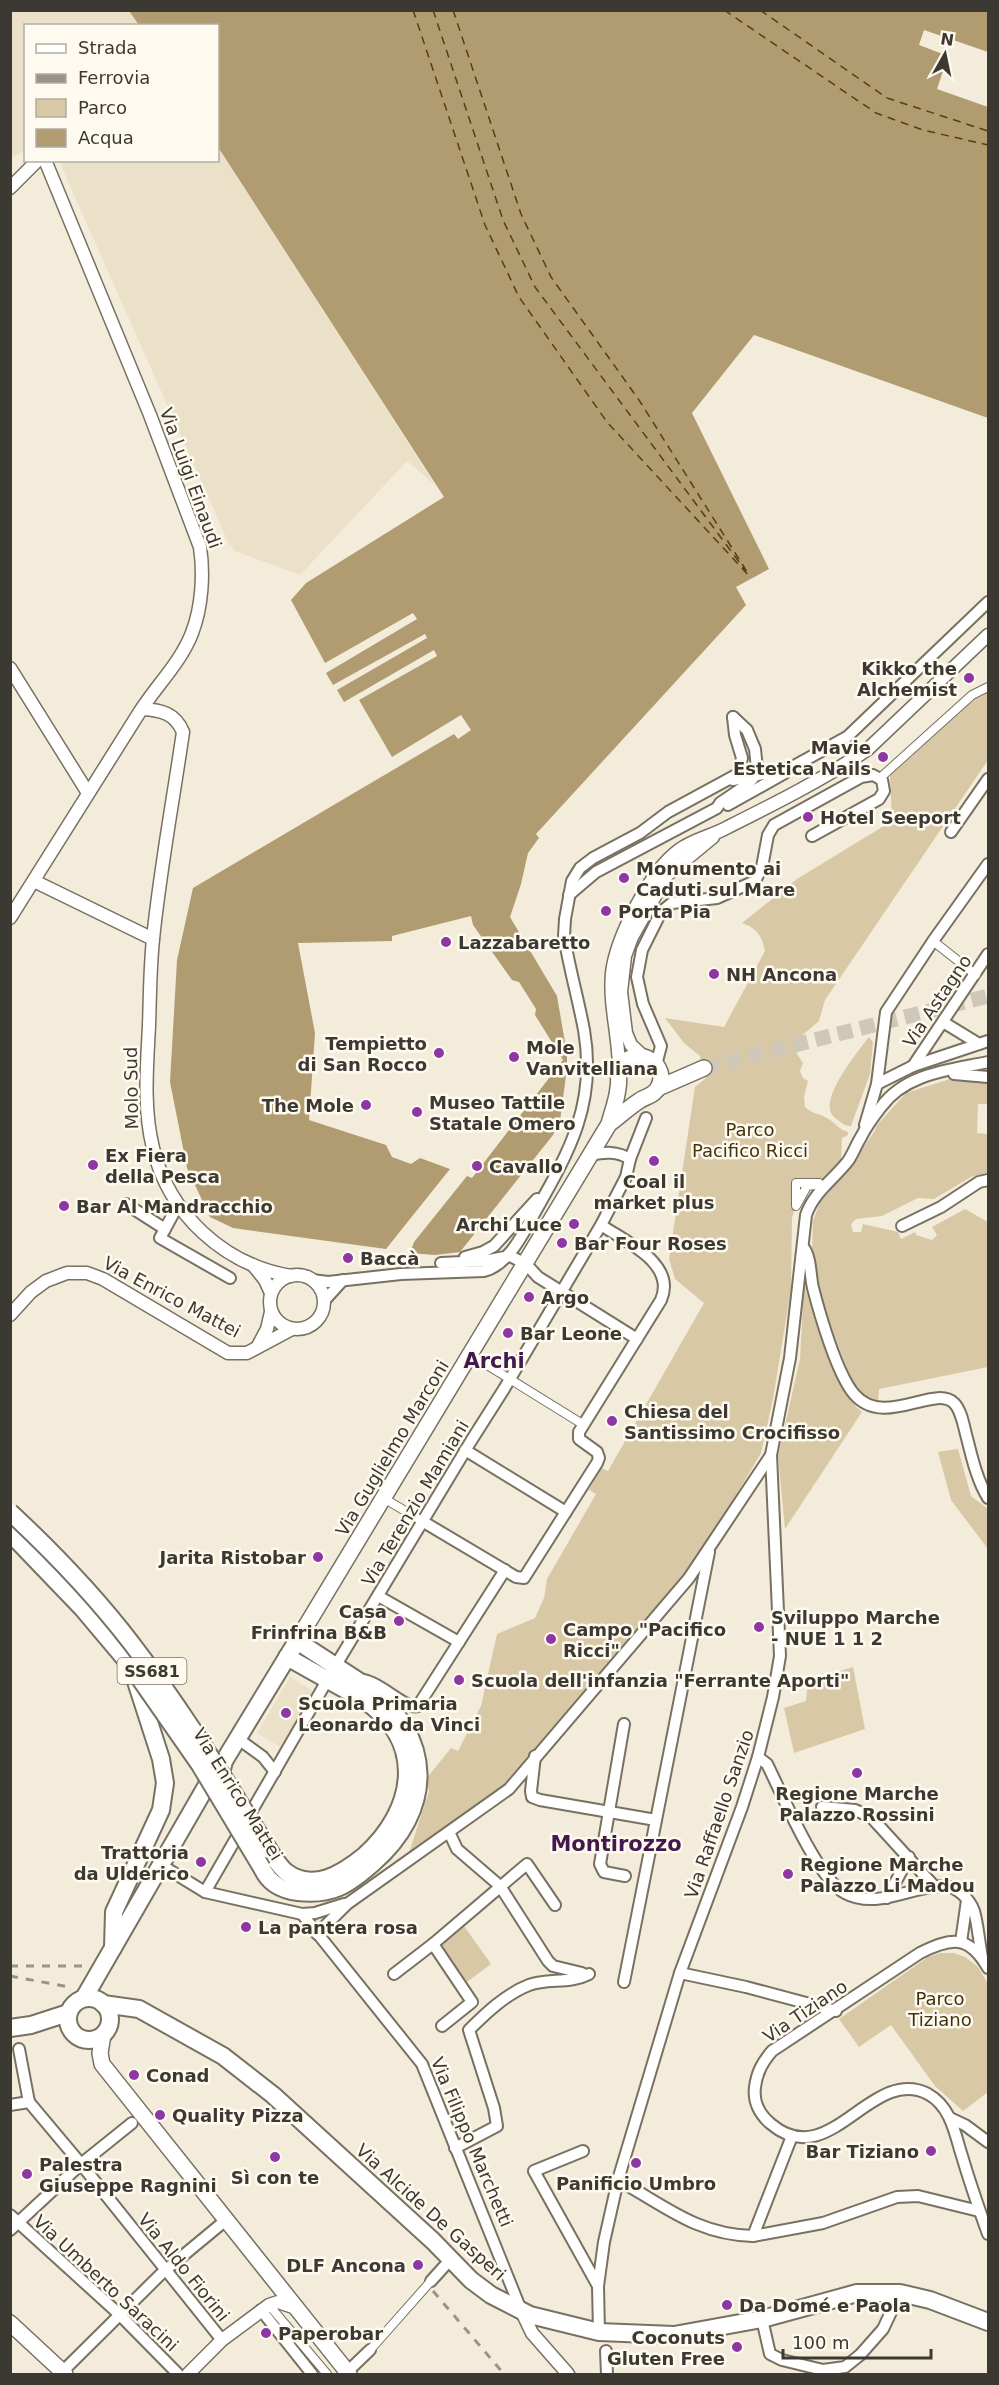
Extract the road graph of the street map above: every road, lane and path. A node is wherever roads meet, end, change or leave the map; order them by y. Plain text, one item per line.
1 (36, 162) edge
2 (46, 162) edge
3 (10, 188) edge
4 (988, 602) edge
5 (988, 635) edge
6 (10, 668) edge
7 (988, 687) edge
8 (142, 709) junction
9 (757, 760) junction
10 (791, 767) junction
11 (755, 776) junction
12 (880, 778) junction
13 (988, 779) edge
14 (727, 781) junction
15 (88, 793) junction
16 (717, 807) junction
17 (718, 832) junction
18 (951, 832) dead end
19 (812, 836) dead end
20 (987, 869) edge
21 (34, 881) junction
22 (569, 895) junction
23 (10, 918) edge
24 (153, 939) junction
25 (933, 941) junction
26 (988, 954) edge
27 (976, 975) junction
28 (943, 1022) junction
29 (984, 1042) edge
30 (988, 1062) edge
31 (912, 1066) junction
32 (620, 1069) junction
33 (655, 1071) junction
34 (933, 1074) junction
35 (988, 1077) edge
36 (877, 1084) junction
37 (619, 1085) junction
38 (641, 1099) junction
39 (882, 1105) junction
40 (646, 1118) dead end
41 (609, 1124) junction
42 (862, 1134) junction
43 (591, 1155) junction
44 (630, 1160) junction
45 (988, 1180) edge
46 (551, 1184) junction
47 (126, 1204) dead end
48 (178, 1205) junction
49 (600, 1225) junction
50 (902, 1226) dead end
51 (165, 1229) junction
52 (802, 1245) junction
53 (506, 1257) junction
54 (441, 1263) junction
55 (253, 1264) junction
56 (526, 1264) junction
57 (400, 1274) junction
58 (291, 1276) junction
59 (230, 1278) dead end
60 (312, 1280) junction
61 (343, 1280) junction
62 (561, 1291) junction
63 (271, 1293) junction
64 (324, 1301) junction
65 (271, 1312) junction
66 (10, 1315) edge
67 (291, 1329) junction
68 (637, 1339) junction
69 (257, 1347) junction
70 (471, 1355) junction
71 (510, 1379) junction
72 (584, 1425) junction
73 (465, 1450) junction
74 (771, 1455) junction
75 (988, 1498) edge
76 (385, 1499) junction
77 (10, 1512) edge
78 (566, 1512) junction
79 (423, 1521) junction
80 (10, 1533) edge
81 (709, 1550) junction
82 (505, 1570) junction
83 (378, 1596) junction
84 (297, 1641) junction
85 (459, 1642) junction
86 (287, 1657) junction
87 (131, 1666) junction
88 (336, 1674) junction
89 (363, 1688) junction
90 (624, 1724) dead end
91 (237, 1738) junction
92 (535, 1756) junction
93 (758, 1757) junction
94 (275, 1772) junction
95 (822, 1807) dead end
96 (609, 1813) junction
97 (656, 1821) junction
98 (449, 1832) junction
99 (909, 1857) junction
100 (161, 1865) junction
101 (625, 1876) dead end
102 (500, 1886) junction
103 (935, 1887) junction
104 (205, 1892) junction
105 (886, 1898) junction
106 (967, 1900) junction
107 (347, 1904) junction
108 (555, 1905) dead end
109 (302, 1914) junction
110 (964, 1920) junction
111 (976, 1929) junction
112 (317, 1934) junction
113 (945, 1941) junction
114 (963, 1943) junction
115 (433, 1944) junction
116 (110, 1954) junction
117 (982, 1957) junction
118 (988, 1968) edge
119 (680, 1973) junction
120 (394, 1974) dead end
121 (624, 1982) dead end
122 (84, 1998) junction
123 (102, 2003) junction
124 (836, 2011) junction
125 (68, 2013) junction
126 (156, 2019) junction
127 (31, 2025) junction
128 (442, 2026) dead end
129 (10, 2028) edge
130 (106, 2030) junction
131 (71, 2031) junction
132 (20, 2049) dead end
133 (29, 2102) junction
134 (10, 2105) edge
135 (950, 2118) junction
136 (132, 2123) dead end
137 (792, 2136) junction
138 (988, 2142) edge
139 (455, 2148) junction
140 (583, 2151) dead end
141 (81, 2164) junction
142 (618, 2180) junction
143 (980, 2211) junction
144 (226, 2220) junction
145 (13, 2222) edge
146 (988, 2234) edge
147 (753, 2236) junction
148 (450, 2260) junction
149 (166, 2270) junction
150 (273, 2280) junction
151 (431, 2281) joint
152 (598, 2286) junction
153 (900, 2293) junction
154 (930, 2300) junction
155 (265, 2307) junction
156 (296, 2308) junction
157 (521, 2310) junction
158 (119, 2314) junction
159 (762, 2319) junction
160 (988, 2322) edge
161 (10, 2323) edge
162 (599, 2332) junction
163 (988, 2335) edge
164 (222, 2340) junction
165 (370, 2350) joint
166 (606, 2351) dead end
167 (348, 2373) edge
168 (63, 2374) edge
169 (178, 2374) edge
170 (188, 2374) edge
171 (312, 2374) edge
172 (327, 2374) edge
173 (568, 2374) edge
174 (607, 2374) edge

1 - 3 street
2 - 8 street, Via Luigi Einaudi
4 - 10 street
5 - 17 street
6 - 15 street
7 - 12 street
8 - 15 street, Via Luigi Einaudi
8 - 24 street, Molo Sud
9 - 10 street
9 - 11 street
9 - 14 street
10 - 11 street
10 - 16 street
11 - 14 street
11 - 16 street
12 - 19 street
12 - 33 street
13 - 18 street
14 - 22 street, Molo Sud
15 - 21 street, Via Luigi Einaudi
16 - 22 street
17 - 32 street, Via Guglielmo Marconi
17 - 33 street
20 - 25 street
21 - 23 street, Via Luigi Einaudi
21 - 24 street
22 - 46 street, Molo Sud
24 - 48 street, Molo Sud
25 - 27 street
25 - 36 street
26 - 27 street, Via Astagno
27 - 28 street, Via Astagno
28 - 29 street
28 - 31 street, Via Astagno
29 - 31 street
30 - 34 street
31 - 36 street
32 - 33 main road
32 - 37 main road, Via Guglielmo Marconi
33 - 38 main road, Via Guglielmo Marconi
34 - 35 street
34 - 39 street
36 - 39 street
36 - 42 street
37 - 38 main road
37 - 41 main road, Via Guglielmo Marconi
38 - 41 main road, Via Guglielmo Marconi
39 - 42 street
40 - 44 street, Via Terenzio Mamiani
41 - 43 main road, Via Guglielmo Marconi
42 - 52 street, Via Raffaello Sanzio
43 - 44 street
43 - 56 main road, Via Guglielmo Marconi
44 - 49 street, Via Terenzio Mamiani
45 - 50 street
46 - 53 street, Molo Sud
46 - 54 street, Molo Sud
47 - 51 street
48 - 51 street
48 - 55 street, Molo Sud
49 - 62 street, Via Terenzio Mamiani
49 - 68 street
51 - 59 street
52 - 74 street, Via Raffaello Sanzio
52 - 75 street
53 - 54 street, Molo Sud
53 - 56 street, Molo Sud
53 - 57 street, Molo Sud
54 - 57 street, Molo Sud
55 - 58 street, Molo Sud
55 - 63 street, Molo Sud
56 - 62 street
56 - 70 main road, Via Guglielmo Marconi
57 - 61 street, Molo Sud
58 - 60 street, Molo Sud
58 - 63 street
60 - 61 street, Molo Sud
60 - 64 street
61 - 64 street
62 - 68 street
62 - 71 street, Via Terenzio Mamiani
63 - 65 street
64 - 67 street
65 - 67 street
65 - 69 street, Via Enrico Mattei
66 - 69 street, Via Enrico Mattei
67 - 69 street, Via Enrico Mattei
68 - 72 street
70 - 71 street
70 - 76 main road, Via Guglielmo Marconi
71 - 72 street
71 - 73 street, Via Terenzio Mamiani
72 - 78 street
73 - 78 street
73 - 79 street, Via Terenzio Mamiani
74 - 81 street
74 - 93 street, Via Raffaello Sanzio
76 - 79 street
76 - 84 main road, Via Guglielmo Marconi
77 - 89 main road, Via Enrico Mattei / SS681, bridge
78 - 82 street
79 - 82 street
79 - 83 street, Via Terenzio Mamiani
80 - 87 main road, Via Enrico Mattei / SS681
81 - 92 street
81 - 97 street
82 - 85 street
83 - 85 street
83 - 88 street, Via Terenzio Mamiani
84 - 86 main road, Via Guglielmo Marconi
84 - 88 main road
85 - 89 street
86 - 88 main road
86 - 91 main road, Via Guglielmo Marconi
87 - 89 main road, Via Enrico Mattei / SS681, bridge
87 - 116 main road, SS681, bridge
88 - 89 main road, Via Enrico Mattei
88 - 94 street, Via Terenzio Mamiani
90 - 96 street
91 - 94 street
91 - 100 main road, Via Guglielmo Marconi
92 - 96 street
92 - 98 street
93 - 105 street
93 - 119 street, Via Raffaello Sanzio
94 - 104 street, Via Terenzio Mamiani
95 - 99 street
96 - 97 street
96 - 101 street
97 - 121 street
98 - 102 street
98 - 107 street
99 - 103 street
99 - 105 street
100 - 104 street
100 - 116 main road, Via Guglielmo Marconi
102 - 108 street
102 - 115 street
102 - 139 street
103 - 105 street
103 - 106 street
104 - 109 street
106 - 110 street
106 - 111 street
107 - 109 street
107 - 112 street
109 - 112 street, Via Filippo Marchetti
110 - 113 street
110 - 114 street
111 - 114 street
111 - 117 street
112 - 139 street, Via Filippo Marchetti
113 - 114 street, Via Tiziano
113 - 124 street, Via Tiziano
114 - 117 street
115 - 120 street
115 - 128 street
116 - 122 main road, Via Guglielmo Marconi
116 - 123 main road, Via Guglielmo Marconi
117 - 118 street
119 - 124 street
119 - 142 street, Via Raffaello Sanzio
122 - 123 main road
122 - 125 main road
123 - 126 main road, Via Alcide De Gasperi
123 - 130 main road
124 - 137 street, Via Tiziano
125 - 127 main road
125 - 131 main road
126 - 130 main road, Via Alcide De Gasperi
126 - 148 main road, Via Alcide De Gasperi
127 - 129 main road
127 - 131 main road
130 - 131 main road
130 - 144 main road
132 - 133 street
133 - 134 street
133 - 141 street, Via Aldo Fiorini
135 - 137 street
135 - 138 street
135 - 143 street
136 - 141 street
137 - 147 street
139 - 157 street, Via Filippo Marchetti
140 - 152 street
141 - 145 street
141 - 149 street, Via Aldo Fiorini
142 - 147 street
142 - 152 street, Via Raffaello Sanzio
143 - 146 street
143 - 147 street
144 - 149 street
144 - 150 main road
145 - 158 street, Via Umberto Saracini
148 - 151 street
148 - 157 main road, Via Alcide De Gasperi
149 - 158 street
149 - 164 street, Via Aldo Fiorini
150 - 155 street
150 - 156 main road
151 - 165 street
152 - 162 street, Via Raffaello Sanzio
153 - 154 main road, Via Alcide De Gasperi
153 - 159 main road, Via Alcide De Gasperi
153 - 159 street
154 - 160 main road, Via Alcide De Gasperi
154 - 163 main road, Via Alcide De Gasperi
155 - 156 street
155 - 164 street
155 - 171 street
155 - 172 street
156 - 167 main road
157 - 162 main road, Via Alcide De Gasperi
157 - 173 street, Via Filippo Marchetti
158 - 168 street
158 - 169 street, Via Umberto Saracini
159 - 162 main road, Via Alcide De Gasperi
161 - 168 main road
164 - 170 street
165 - 167 street
166 - 174 street

